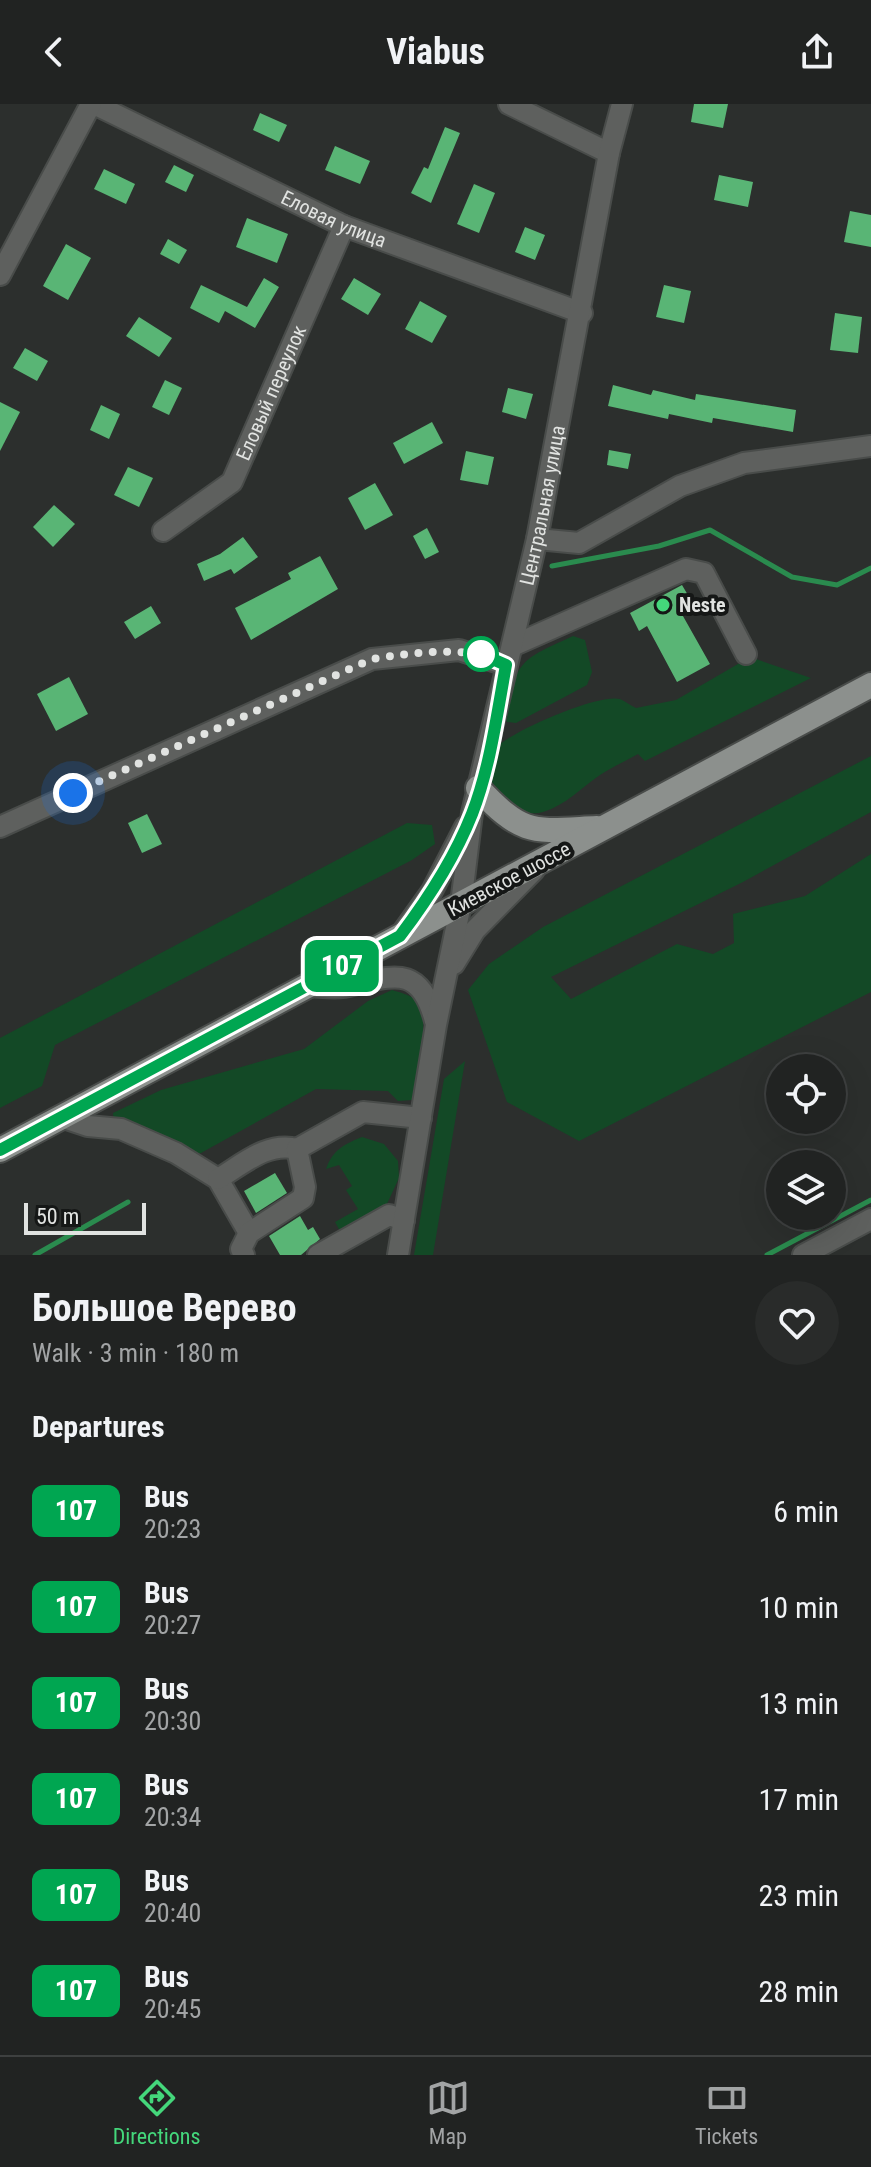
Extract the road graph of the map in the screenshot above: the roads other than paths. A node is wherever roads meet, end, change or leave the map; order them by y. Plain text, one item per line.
1 (92, 104) edge
2 (509, 104) edge
3 (622, 104) edge
4 (609, 153) junction
5 (344, 226) junction
6 (0, 275) edge
7 (582, 313) junction
8 (871, 446) edge
9 (163, 531) dead end
10 (537, 539) junction
11 (746, 654) dead end
12 (509, 655) junction
13 (871, 685) edge
14 (478, 788) junction
15 (472, 813) junction
16 (0, 827) edge
17 (603, 828) junction
18 (543, 861) junction
19 (461, 904) junction
20 (400, 936) junction
21 (304, 986) junction
22 (444, 986) junction
23 (436, 1025) junction
24 (61, 1117) junction
25 (421, 1118) junction
26 (297, 1149) junction
27 (0, 1150) edge
28 (218, 1179) junction
29 (871, 1219) edge
30 (404, 1220) junction
31 (249, 1233) junction
32 (244, 1255) edge
33 (318, 1255) edge
34 (398, 1255) edge
35 (803, 1255) edge

1 - 5 street, Еловая улица
1 - 6 street
2 - 4 street
3 - 4 street, Центральная улица
4 - 7 street, Центральная улица
5 - 7 street, Еловая улица
5 - 9 street, Еловый переулок
7 - 10 street, Центральная улица
8 - 10 street
10 - 12 street, Центральная улица
11 - 12 street
12 - 14 street, Центральная улица
12 - 16 street
13 - 17 main road, Киевское шоссе
14 - 15 street, Центральная улица
14 - 17 main road
15 - 19 street, Центральная улица
15 - 20 street
17 - 18 main road, Киевское шоссе
18 - 19 main road, Киевское шоссе
18 - 22 street
19 - 20 main road, Киевское шоссе
19 - 22 street, Центральная улица
20 - 21 main road, Киевское шоссе
21 - 23 street
21 - 24 main road, Киевское шоссе
22 - 23 street, Центральная улица
23 - 25 street, Центральная улица
24 - 27 main road, Киевское шоссе
24 - 28 street
25 - 26 street
25 - 30 street, Центральная улица
26 - 28 street
26 - 31 street
28 - 31 street
29 - 35 street
30 - 33 street
30 - 34 street, Центральная улица
31 - 32 street

